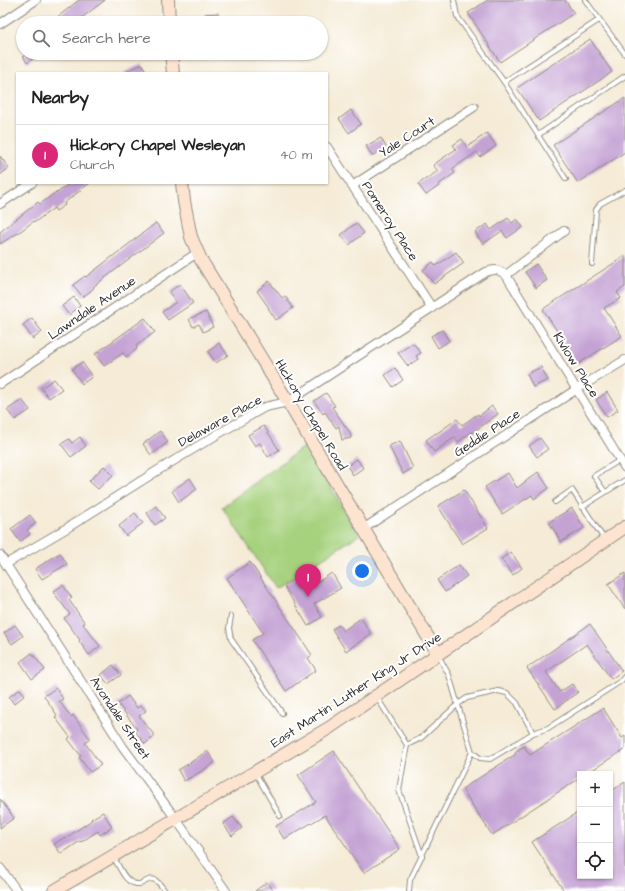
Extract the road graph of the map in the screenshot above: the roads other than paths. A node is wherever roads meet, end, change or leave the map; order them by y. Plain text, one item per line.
1 (36, 0) edge
2 (168, 0) edge
3 (454, 0) edge
4 (585, 0) edge
5 (169, 16) edge
6 (599, 20) junction
7 (0, 24) edge
8 (625, 54) edge
9 (171, 60) edge
10 (172, 72) edge
11 (625, 76) edge
12 (504, 82) junction
13 (474, 107) dead end
14 (538, 135) junction
15 (328, 149) edge
16 (566, 179) dead end
17 (30, 184) edge
18 (182, 184) edge
19 (352, 186) junction
20 (625, 190) edge
21 (0, 204) edge
22 (564, 231) dead end
23 (197, 252) junction
24 (592, 264) dead end
25 (506, 275) junction
26 (432, 308) junction
27 (625, 360) edge
28 (0, 384) edge
29 (577, 389) junction
30 (288, 402) junction
31 (620, 460) junction
32 (625, 468) edge
33 (625, 480) edge
34 (605, 492) junction
35 (554, 502) dead end
36 (582, 507) junction
37 (625, 527) edge
38 (363, 529) junction
39 (605, 541) junction
40 (0, 555) edge
41 (6, 564) junction
42 (232, 616) dead end
43 (438, 654) junction
44 (625, 676) edge
45 (376, 696) junction
46 (458, 704) junction
47 (282, 713) dead end
48 (532, 733) junction
49 (407, 744) junction
50 (472, 752) junction
51 (254, 772) junction
52 (280, 816) dead end
53 (176, 819) junction
54 (113, 856) junction
55 (422, 856) junction
56 (0, 868) edge
57 (17, 891) edge
58 (54, 891) edge
59 (166, 891) edge
60 (226, 891) edge
61 (409, 891) edge

1 - 7 street
2 - 5 main road
3 - 12 lane
4 - 6 lane
6 - 8 lane
6 - 12 lane
9 - 10 main road
11 - 14 lane
12 - 14 lane
13 - 19 street, Yale Court
14 - 16 lane
15 - 19 street, Pomeroy Place
17 - 21 street
18 - 23 main road, Hickory Chapel Road
19 - 26 street, Pomeroy Place
20 - 24 lane
22 - 25 street
23 - 28 street, Lawndale Avenue
23 - 30 main road, Hickory Chapel Road
25 - 26 street, Delaware Place
25 - 29 street, Kivlow Place
26 - 30 street, Delaware Place
27 - 29 street, Geddie Place
29 - 31 street, Kivlow Place
29 - 38 street, Geddie Place
30 - 38 main road, Hickory Chapel Road
30 - 41 street, Delaware Place
31 - 32 street, Kivlow Place
31 - 34 lane
33 - 34 lane
34 - 36 lane
35 - 36 lane
36 - 39 lane
37 - 39 main road, East Martin Luther King Jr Drive
38 - 43 main road, Hickory Chapel Road
39 - 43 main road, East Martin Luther King Jr Drive
40 - 41 street, Avondale Street
41 - 53 street, Avondale Street
42 - 47 lane
43 - 45 main road, East Martin Luther King Jr Drive
43 - 46 lane
44 - 48 lane
45 - 49 lane
45 - 51 main road, East Martin Luther King Jr Drive
46 - 48 lane
46 - 49 lane
46 - 50 lane
48 - 50 lane
49 - 55 lane
50 - 55 lane
51 - 52 lane
51 - 53 main road, East Martin Luther King Jr Drive
53 - 54 main road, East Martin Luther King Jr Drive
53 - 60 street, Avondale Street
54 - 58 main road, East Martin Luther King Jr Drive
54 - 59 lane
55 - 61 lane
56 - 57 street

